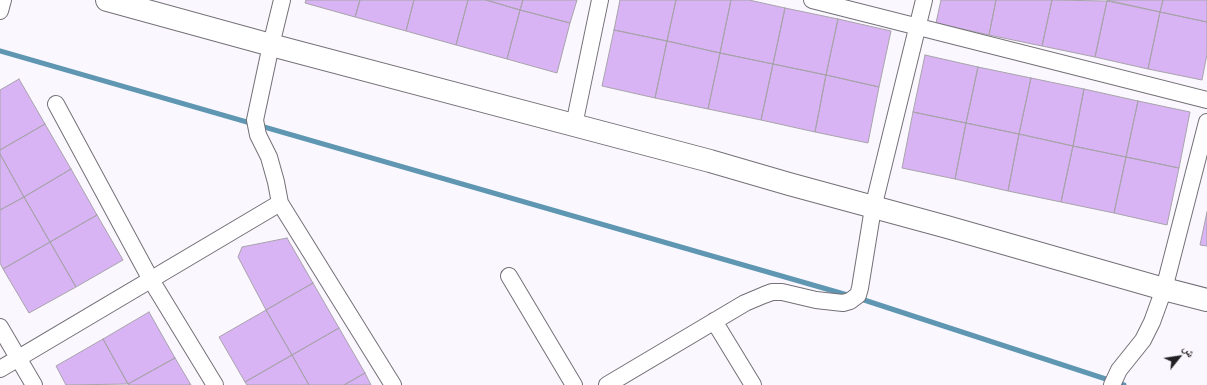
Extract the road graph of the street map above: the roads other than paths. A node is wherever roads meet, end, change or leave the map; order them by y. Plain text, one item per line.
1 (3, 0) edge
2 (107, 0) edge
3 (282, 0) edge
4 (600, 0) edge
5 (812, 0) edge
6 (924, 0) edge
7 (0, 10) edge
8 (917, 27) junction
9 (271, 45) junction
10 (1207, 100) edge
11 (56, 104) dead end
12 (1207, 122) edge
13 (574, 125) junction
14 (280, 203) junction
15 (873, 208) junction
16 (509, 276) dead end
17 (151, 280) junction
18 (1164, 289) junction
19 (1207, 300) edge
20 (714, 321) junction
21 (0, 327) edge
22 (18, 359) junction
23 (0, 369) edge
24 (34, 385) edge
25 (215, 385) edge
26 (393, 385) edge
27 (574, 385) edge
28 (607, 385) edge
29 (753, 385) edge
30 (1112, 385) edge

1 - 7 street
2 - 9 main road
3 - 9 street
4 - 13 street
5 - 8 street
6 - 8 street
8 - 10 street
8 - 15 street
9 - 13 main road
9 - 14 street
11 - 17 street
12 - 18 street
13 - 15 main road
14 - 17 street
14 - 26 street
15 - 18 main road
15 - 20 street
16 - 27 street
17 - 22 street
17 - 25 street
18 - 19 main road
18 - 30 street
20 - 28 street
20 - 29 street
21 - 22 street
22 - 23 street
22 - 24 street

